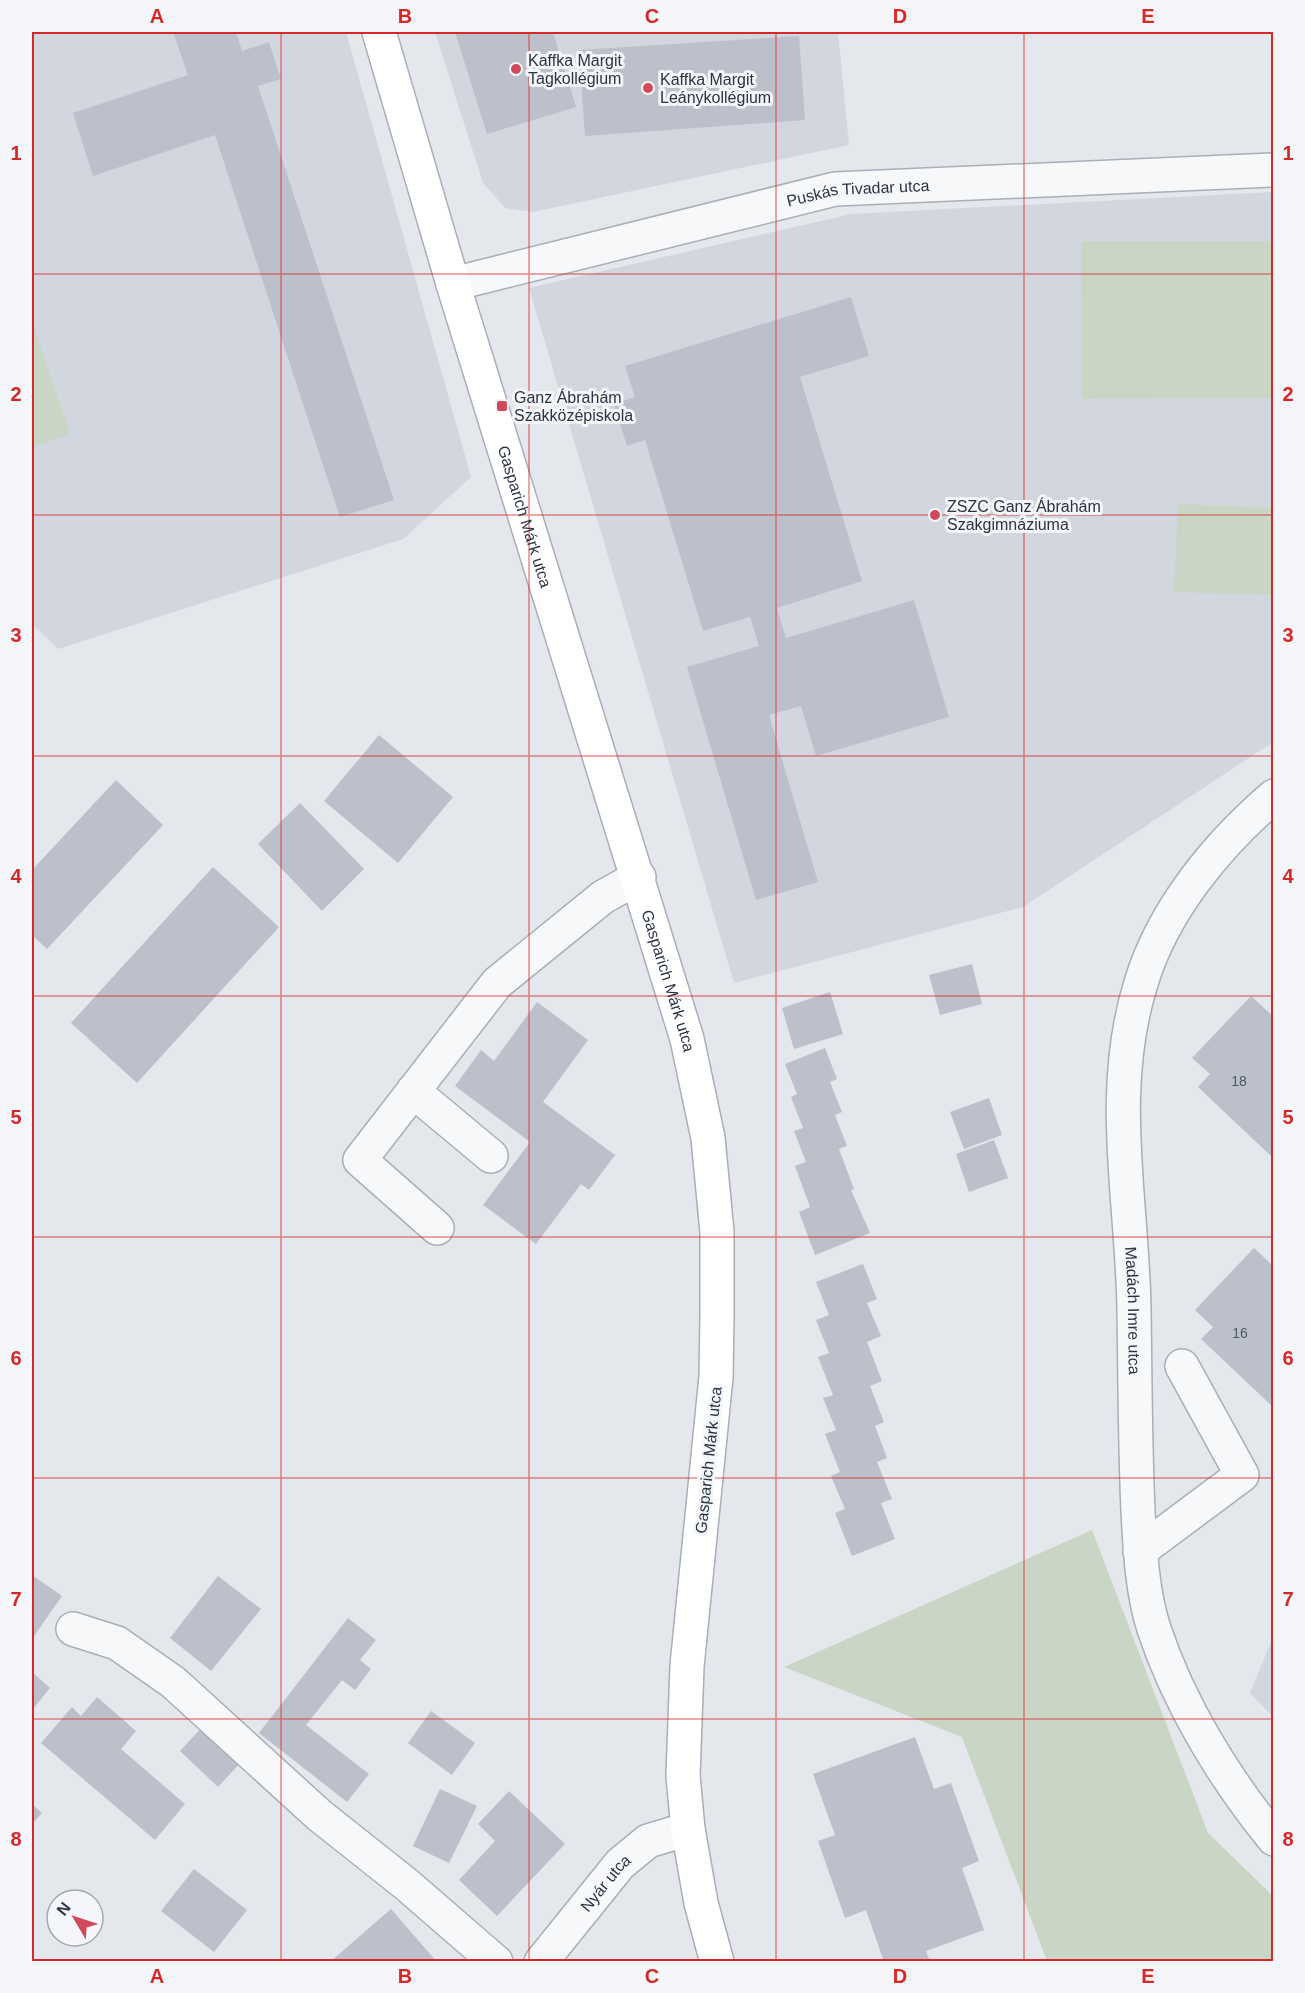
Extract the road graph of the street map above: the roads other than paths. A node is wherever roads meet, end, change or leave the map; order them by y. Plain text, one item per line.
1 (379, 32) edge
2 (1274, 170) edge
3 (453, 284) junction
4 (1274, 796) edge
5 (639, 877) junction
6 (413, 1091) junction
7 (491, 1156) dead end
8 (437, 1228) dead end
9 (1182, 1366) dead end
10 (1140, 1551) junction
11 (73, 1629) dead end
12 (688, 1829) junction
13 (1274, 1839) edge
14 (496, 1962) edge
15 (541, 1962) edge
16 (717, 1962) edge

1 - 3 street, Gasparich Márk utca
2 - 3 street, Puskás Tivadar utca
3 - 5 street, Gasparich Márk utca
4 - 10 street, Madách Imre utca
5 - 6 street
5 - 12 street, Gasparich Márk utca
6 - 7 street
6 - 8 street
9 - 10 street
10 - 13 street, Madách Imre utca
11 - 14 street
12 - 15 street, Nyár utca
12 - 16 street, Gasparich Márk utca

